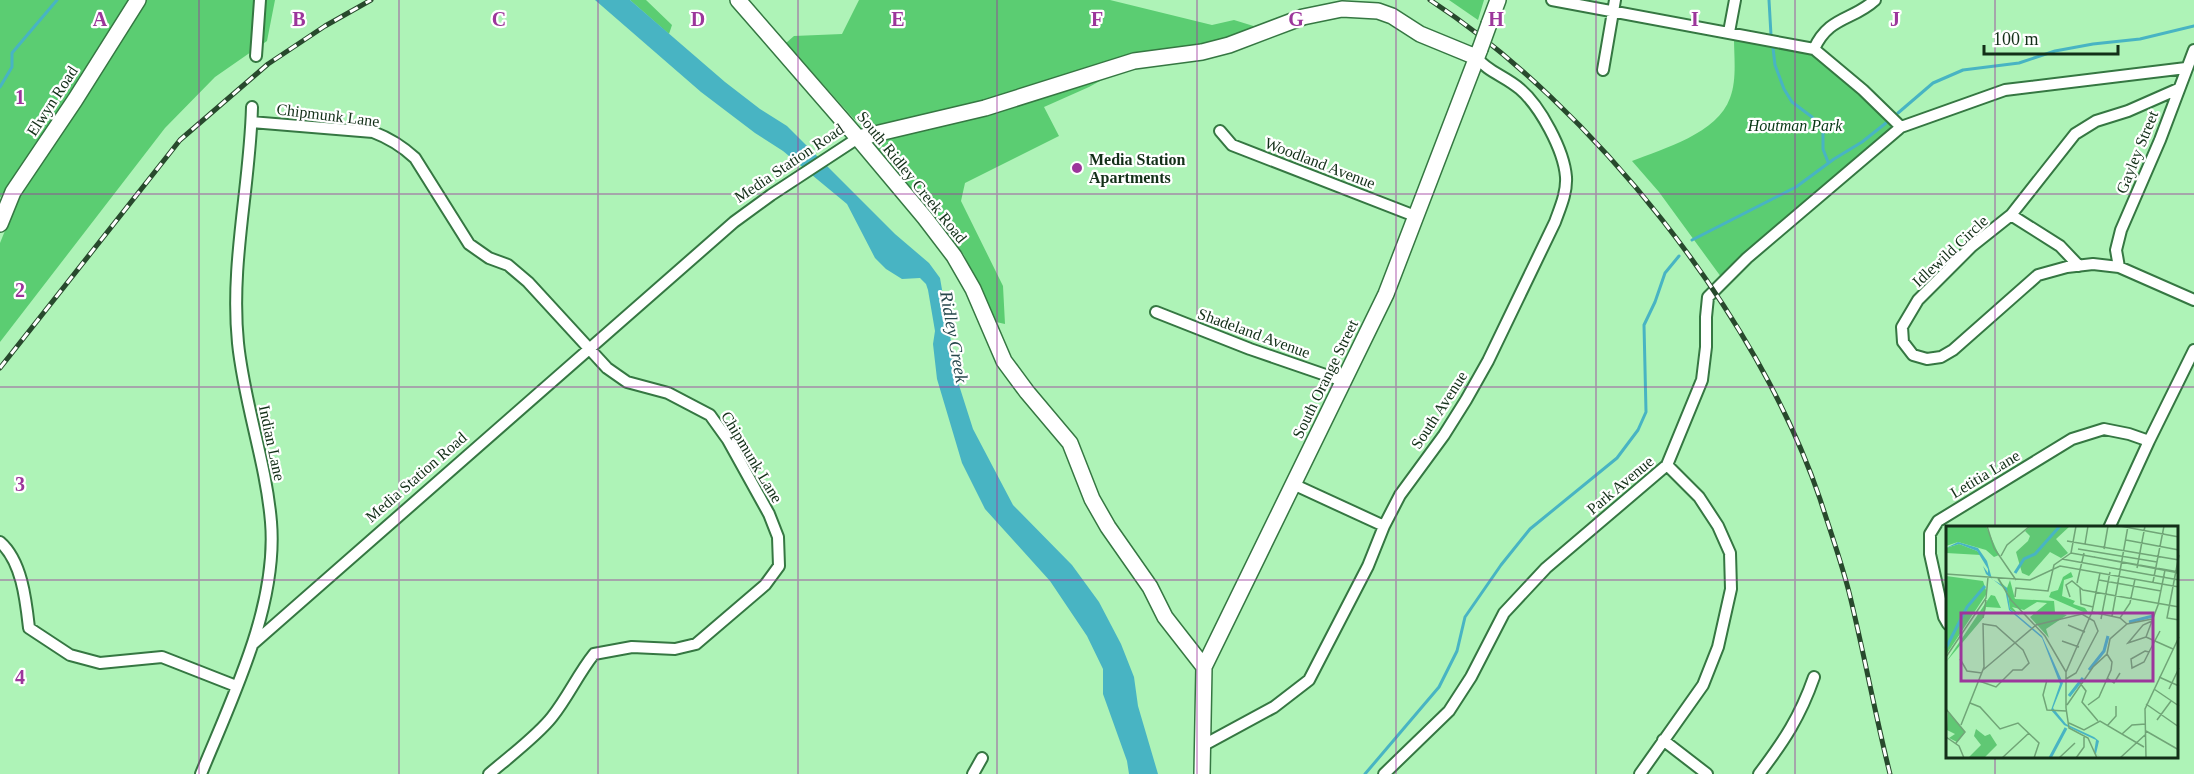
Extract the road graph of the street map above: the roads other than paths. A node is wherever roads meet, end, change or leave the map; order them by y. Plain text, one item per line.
1 (138, 0) edge
2 (261, 0) edge
3 (738, 0) edge
4 (1498, 0) edge
5 (1552, 0) edge
6 (1735, 0) edge
7 (1875, 0) edge
8 (1614, 6) edge
9 (1729, 32) junction
10 (1814, 49) junction
11 (2194, 51) edge
12 (1478, 53) junction
13 (256, 56) dead end
14 (2186, 68) junction
15 (1603, 70) dead end
16 (2178, 89) junction
17 (252, 107) dead end
18 (252, 122) junction
19 (1901, 127) junction
20 (1220, 130) dead end
21 (858, 138) junction
22 (2011, 215) junction
23 (1415, 216) junction
24 (0, 224) edge
25 (2079, 266) junction
26 (2119, 267) junction
27 (2194, 300) edge
28 (1156, 312) dead end
29 (590, 348) junction
30 (2194, 350) edge
31 (1343, 381) junction
32 (2149, 441) junction
33 (1667, 465) junction
34 (1294, 485) junction
35 (1384, 526) junction
36 (2110, 526) edge
37 (0, 542) edge
38 (1946, 620) edge
39 (254, 643) junction
40 (1204, 666) junction
41 (1814, 677) dead end
42 (236, 686) junction
43 (1663, 740) junction
44 (1202, 746) junction
45 (982, 758) dead end
46 (203, 773) edge
47 (489, 774) edge
48 (973, 774) edge
49 (1202, 774) edge
50 (1384, 774) edge
51 (1640, 774) edge
52 (1707, 774) edge
53 (1759, 774) edge

1 - 24 street, Elwyn Road
2 - 13 street
3 - 21 street, South Ridley Creek Road
4 - 12 street, South Orange Street, bridge
5 - 8 street
6 - 9 street
7 - 10 street
8 - 9 street
8 - 15 street
9 - 10 street
10 - 19 street
11 - 14 street, Gayley Street
12 - 21 street, Media Station Road
12 - 23 street, South Orange Street
12 - 35 street, South Avenue
14 - 16 street, Gayley Street
14 - 19 street
16 - 22 street, Idlewild Circle
16 - 26 street, Gayley Street
17 - 18 street, Indian Lane
18 - 29 street, Chipmunk Lane
18 - 39 street, Indian Lane
19 - 33 street, Park Avenue
20 - 23 street, Woodland Avenue
21 - 29 street, Media Station Road
21 - 40 street, South Ridley Creek Road
22 - 25 street
22 - 25 street, Idlewild Circle
23 - 31 street, South Orange Street
25 - 26 street, Idlewild Circle
26 - 27 street, Idlewild Circle
28 - 31 street, Shadeland Avenue
29 - 39 street, Media Station Road
29 - 47 street, Chipmunk Lane
30 - 32 street
31 - 34 street, South Orange Street
32 - 36 street
32 - 38 street, Letitia Lane
33 - 43 street
33 - 50 street, Park Avenue
34 - 35 street
34 - 40 street, South Orange Street
35 - 44 street, South Avenue
37 - 42 street
39 - 42 street, Indian Lane
40 - 44 street, South Orange Street
41 - 53 street
42 - 46 street, Indian Lane
43 - 51 street
43 - 52 street
44 - 49 street, South Orange Street
45 - 48 street

